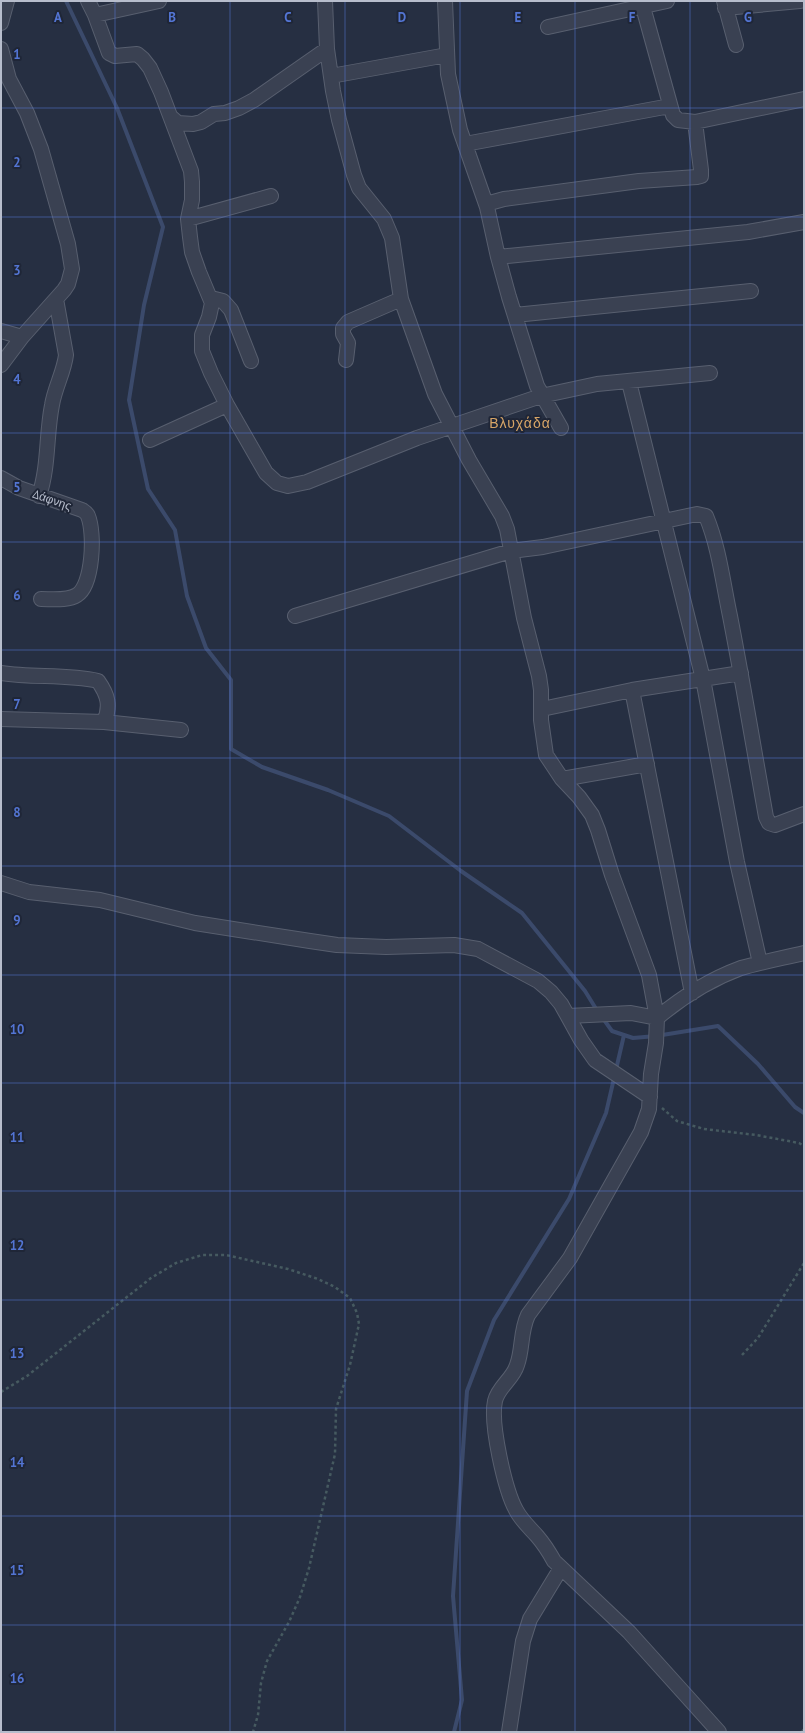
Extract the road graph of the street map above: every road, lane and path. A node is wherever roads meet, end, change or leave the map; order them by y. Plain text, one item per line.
1 (7, 1) edge
2 (88, 1) edge
3 (159, 1) edge
4 (325, 1) edge
5 (445, 1) edge
6 (667, 1) edge
7 (800, 1) edge
8 (724, 5) edge
9 (643, 7) junction
10 (95, 15) junction
11 (1, 23) edge
12 (548, 27) dead end
13 (736, 45) dead end
14 (327, 49) junction
15 (1, 54) edge
16 (447, 55) junction
17 (331, 76) junction
18 (804, 99) edge
19 (670, 106) junction
20 (171, 117) junction
21 (696, 122) junction
22 (466, 144) junction
23 (271, 196) dead end
24 (486, 204) junction
25 (188, 219) junction
26 (804, 222) edge
27 (498, 257) junction
28 (751, 291) dead end
29 (211, 298) junction
30 (56, 299) junction
31 (401, 299) junction
32 (515, 315) junction
33 (1, 331) edge
34 (22, 338) junction
35 (346, 360) dead end
36 (251, 361) dead end
37 (1, 365) edge
38 (710, 373) dead end
39 (629, 382) junction
40 (541, 396) junction
41 (227, 404) junction
42 (452, 427) junction
43 (561, 428) dead end
44 (150, 440) dead end
45 (1, 478) edge
46 (39, 496) junction
47 (663, 520) junction
48 (511, 551) junction
49 (41, 599) dead end
50 (295, 616) dead end
51 (1, 673) edge
52 (741, 673) junction
53 (703, 679) junction
54 (632, 690) junction
55 (542, 709) junction
56 (1, 719) edge
57 (104, 722) junction
58 (181, 730) dead end
59 (647, 764) junction
60 (562, 779) junction
61 (804, 814) edge
62 (1, 883) edge
63 (804, 953) edge
64 (760, 963) junction
65 (692, 993) junction
66 (568, 1016) junction
67 (657, 1018) junction
68 (650, 1097) junction
69 (804, 1146) edge
70 (804, 1263) edge
71 (742, 1355) dead end
72 (1, 1392) edge
73 (561, 1568) junction
74 (804, 1729) edge
75 (253, 1732) edge
76 (509, 1732) edge
77 (720, 1732) edge
78 (802, 1732) edge

1 - 11 street
2 - 10 street
3 - 10 street
4 - 14 street
5 - 16 street
6 - 9 street
7 - 8 street
8 - 13 street
9 - 12 street
9 - 19 street
10 - 20 street
14 - 17 street
14 - 20 street
15 - 30 street
16 - 17 street
16 - 22 street
17 - 31 street
18 - 21 street
19 - 21 street
19 - 22 street
20 - 25 street
21 - 24 street
22 - 24 street
23 - 25 street
24 - 27 street
25 - 29 street
26 - 27 street
27 - 32 street
28 - 32 street
29 - 36 street
29 - 41 street
30 - 34 street
30 - 46 street
31 - 35 street
31 - 42 street
32 - 40 street
33 - 34 street
34 - 37 street
38 - 39 street
39 - 40 street
39 - 47 street
40 - 42 street
40 - 43 street
41 - 42 street
41 - 44 street
42 - 48 street
45 - 46 street, Δάφνης
46 - 49 street, Δάφνης
47 - 48 street
47 - 52 street
47 - 53 street
48 - 50 street
48 - 55 street
51 - 57 street
52 - 53 street
52 - 61 street
53 - 54 street
53 - 64 street
54 - 55 street
54 - 59 street
55 - 60 street
56 - 57 street
57 - 58 street
59 - 60 street
59 - 65 street
60 - 67 street
62 - 66 street
63 - 64 street
64 - 65 street
65 - 67 street
66 - 67 street
66 - 68 street
67 - 68 street
68 - 69 path
68 - 73 street
70 - 71 path
72 - 75 path
73 - 76 street
73 - 77 street
74 - 78 path

